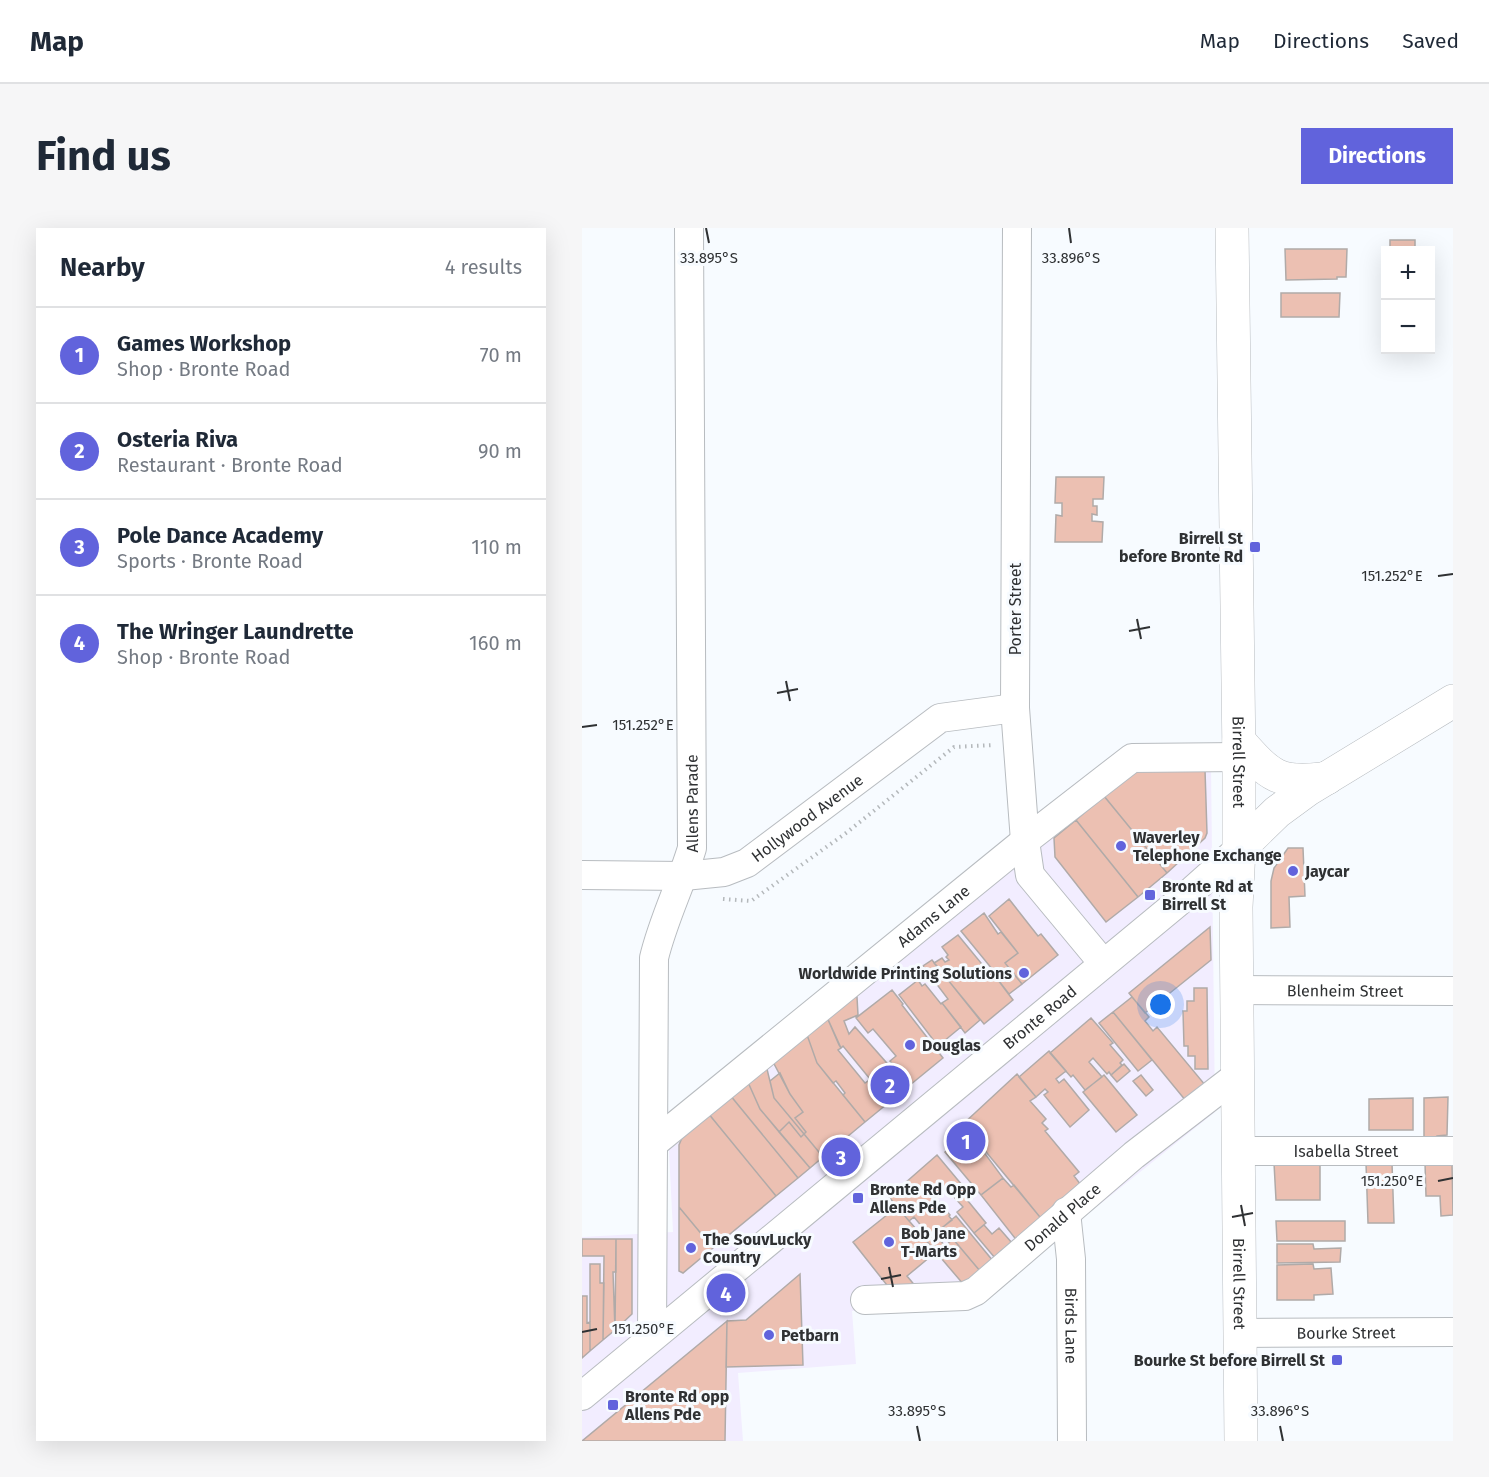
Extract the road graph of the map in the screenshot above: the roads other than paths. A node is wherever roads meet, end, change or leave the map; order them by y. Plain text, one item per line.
1 (689, 228) edge
2 (1017, 228) edge
3 (1232, 228) edge
4 (1453, 701) edge
5 (1015, 708) junction
6 (1239, 749) junction
7 (1327, 778) junction
8 (1025, 841) junction
9 (1239, 849) junction
10 (582, 875) edge
11 (684, 876) junction
12 (1103, 963) junction
13 (1237, 990) junction
14 (1453, 990) edge
15 (1238, 1076) junction
16 (654, 1143) junction
17 (1238, 1151) junction
18 (1453, 1151) edge
19 (1066, 1212) junction
20 (865, 1300) dead end
21 (1453, 1332) edge
22 (1240, 1333) junction
23 (652, 1337) junction
24 (582, 1396) edge
25 (1072, 1441) edge
26 (1241, 1441) edge

1 - 11 street, Allens Parade
2 - 5 street, Porter Street
3 - 6 main road, Birrell Street
4 - 7 main road, Bronte Road
5 - 8 street, Porter Street
5 - 11 street, Hollywood Avenue
6 - 7 main road
6 - 8 street, Adams Lane
6 - 9 main road, Birrell Street
7 - 9 main road, Bronte Road
8 - 12 street, Porter Street
8 - 16 street, Adams Lane
9 - 12 street, Bronte Road
9 - 13 main road, Birrell Street
10 - 11 street, Hollywood Avenue
11 - 16 street, Allens Parade
12 - 23 street, Bronte Road
13 - 14 street, Blenheim Street
13 - 15 main road, Birrell Street
15 - 17 main road, Birrell Street
15 - 19 street, Donald Place
16 - 23 street, Allens Parade
17 - 18 street, Isabella Street
17 - 22 main road, Birrell Street
19 - 20 street, Donald Place
19 - 25 street, Birds Lane
21 - 22 street, Bourke Street
22 - 26 main road, Birrell Street
23 - 24 street, Bronte Road

